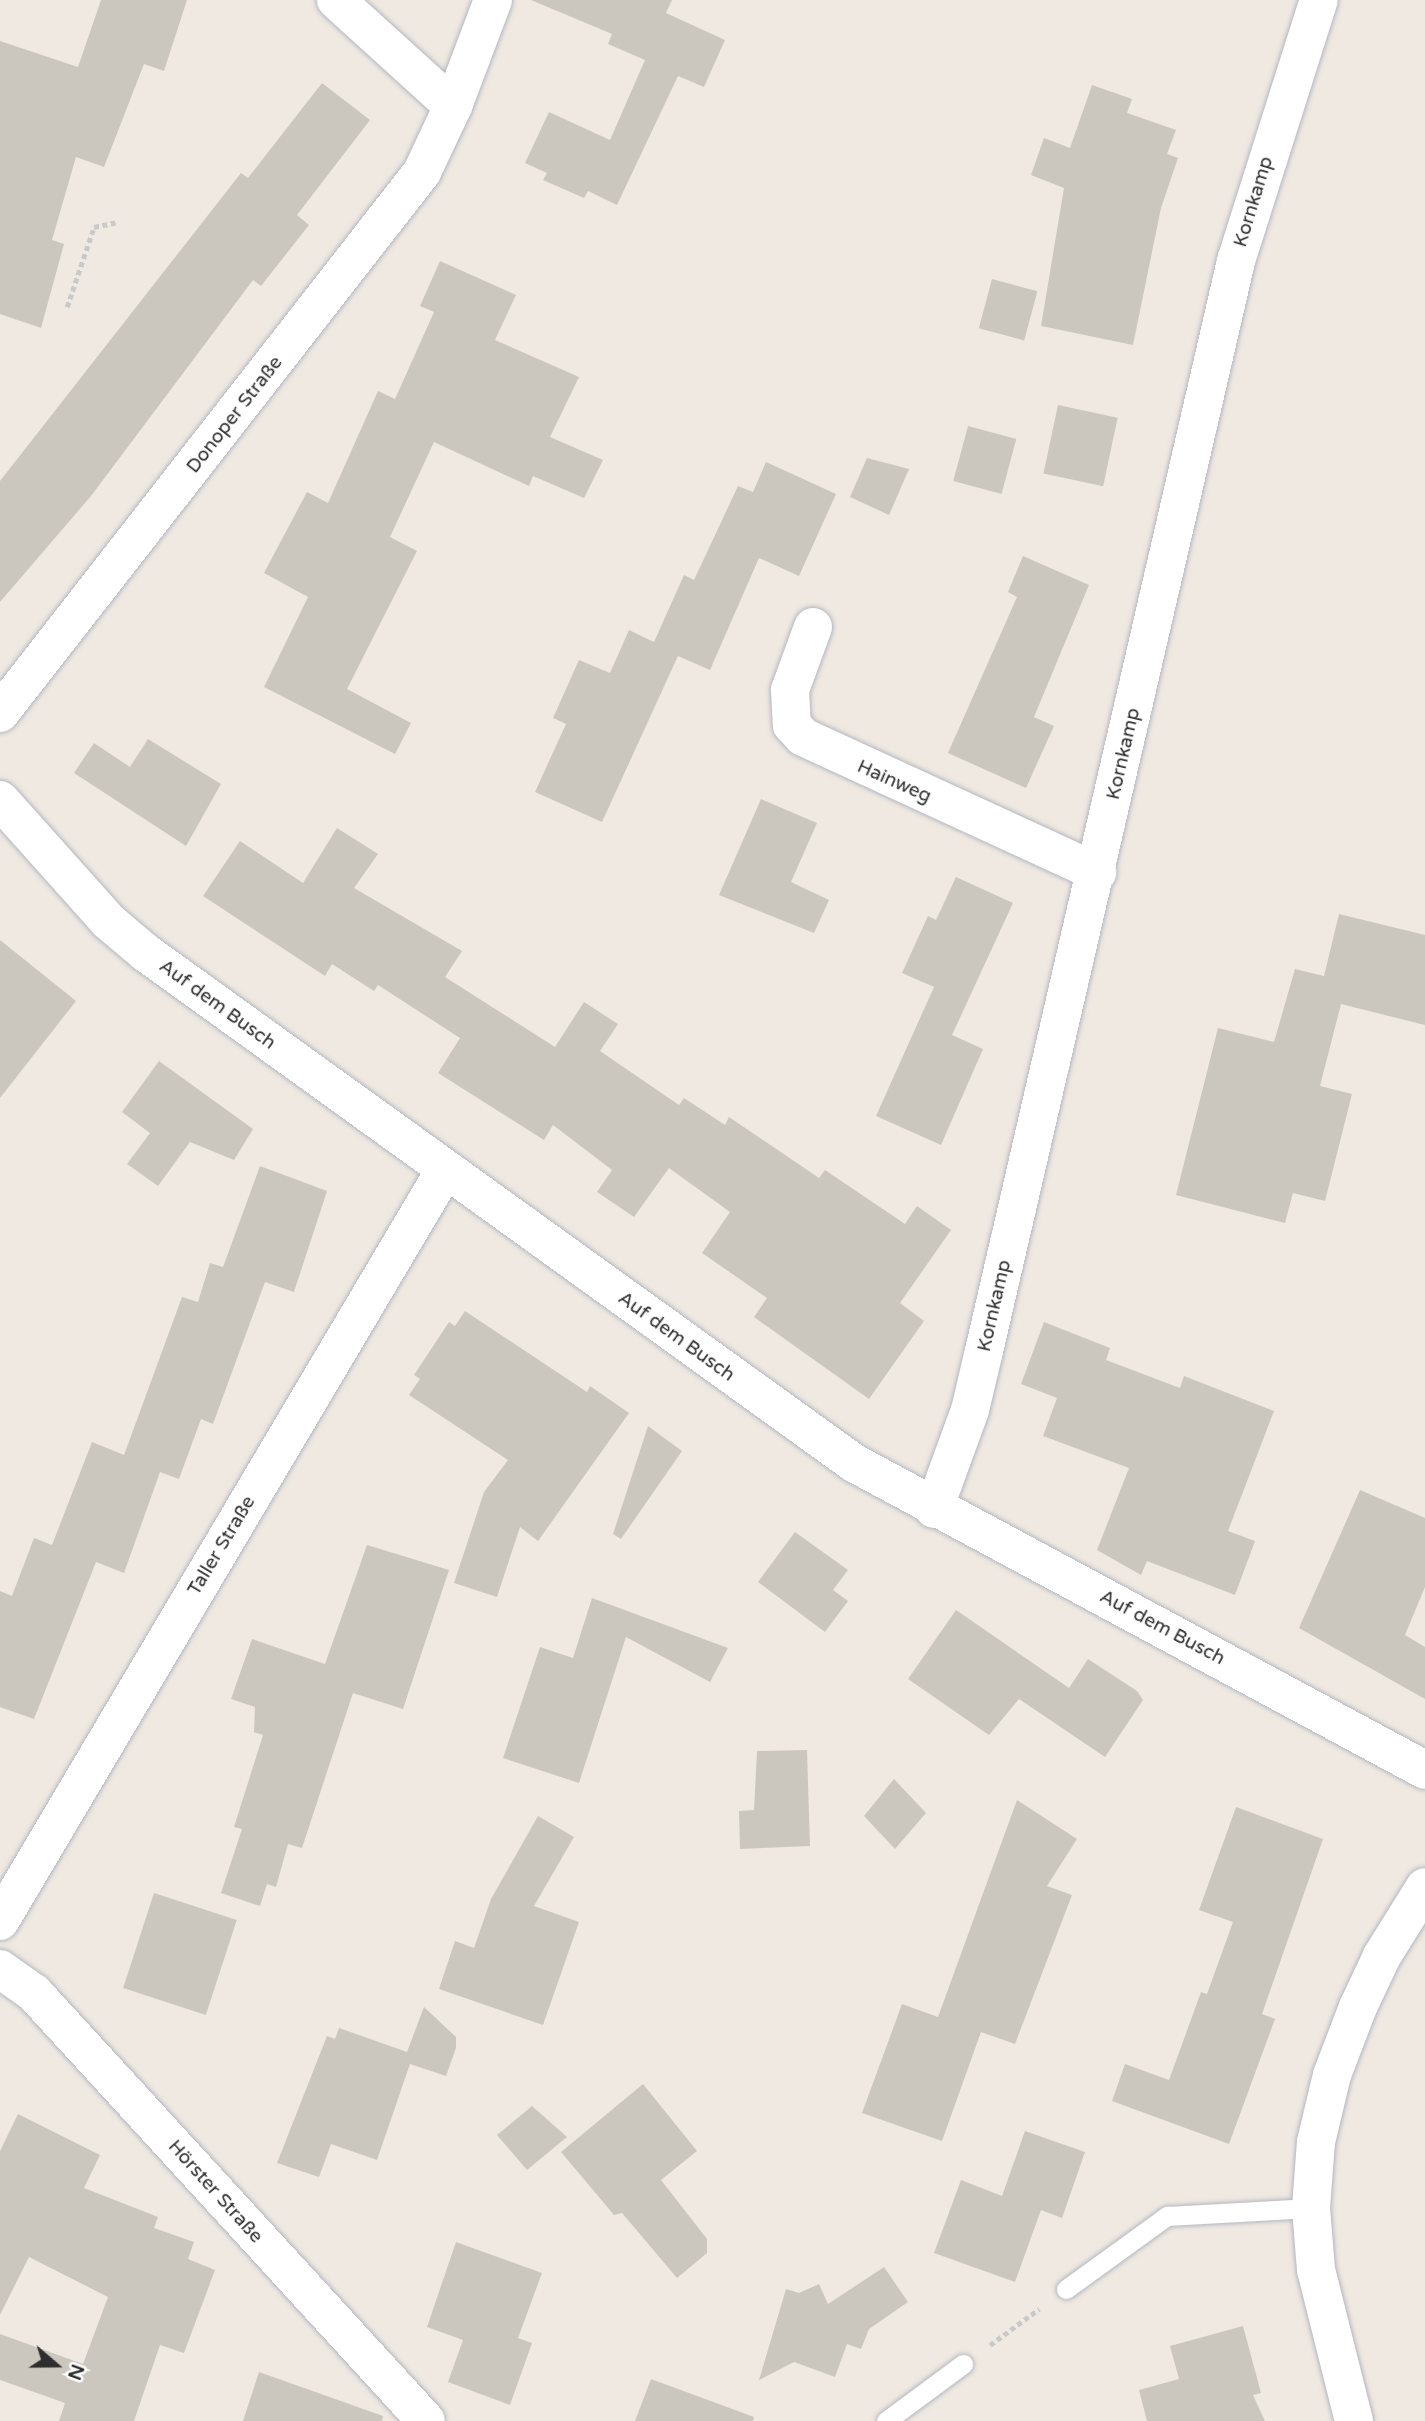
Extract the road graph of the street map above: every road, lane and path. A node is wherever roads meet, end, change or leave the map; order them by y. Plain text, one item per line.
1 (336, 0) edge
2 (493, 0) edge
3 (1319, 0) edge
4 (453, 106) junction
5 (117, 222) dead end
6 (67, 307) dead end
7 (813, 627) dead end
8 (0, 713) edge
9 (0, 800) edge
10 (1097, 872) junction
11 (445, 1170) junction
12 (933, 1509) junction
13 (1425, 1770) edge
14 (1425, 1886) edge
15 (0, 1921) edge
16 (0, 1969) edge
17 (1311, 2208) junction
18 (1066, 2289) joint
19 (963, 2364) joint
20 (426, 2421) edge
21 (886, 2421) edge
22 (1354, 2421) edge

1 - 4 street
2 - 4 street, Donoper Straße
3 - 10 street, Kornkamp
4 - 8 street, Donoper Straße
5 - 6 path
7 - 10 street, Hainweg
9 - 11 street, Auf dem Busch
10 - 12 street, Kornkamp
11 - 12 street, Auf dem Busch
11 - 15 street, Taller Straße
12 - 13 street, Auf dem Busch
14 - 17 street
16 - 20 street, Hörster Straße
17 - 18 lane
17 - 22 street
18 - 19 path
19 - 21 lane

